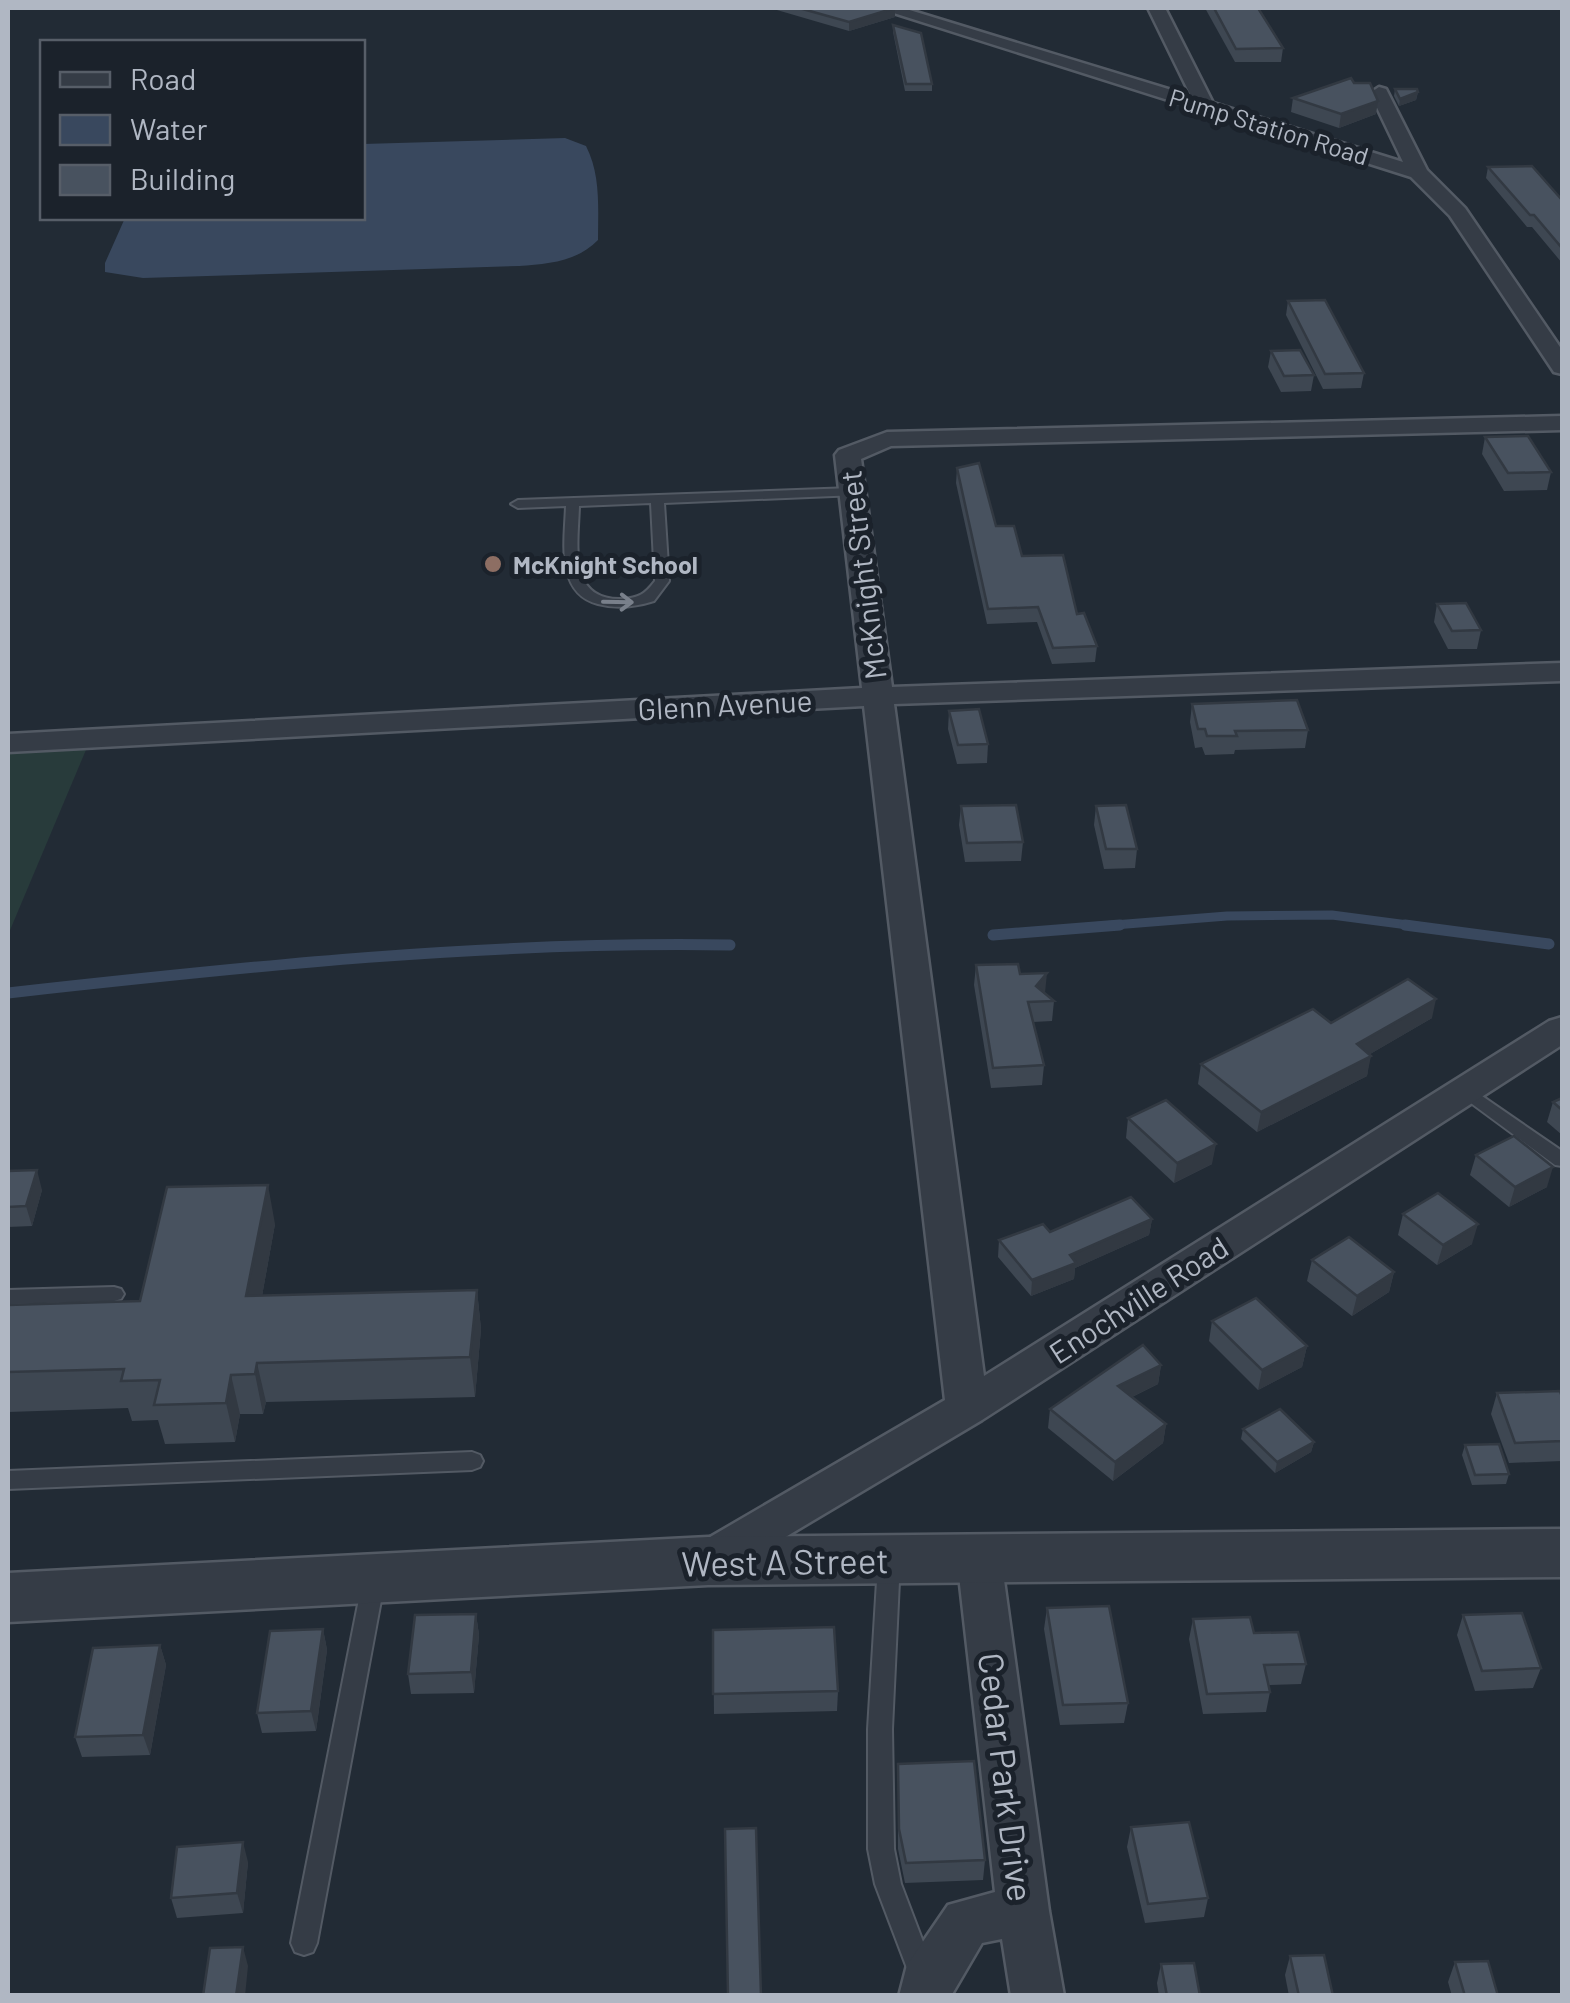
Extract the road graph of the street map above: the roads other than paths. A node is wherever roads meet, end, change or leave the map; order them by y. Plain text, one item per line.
1 (887, 8) edge
2 (1157, 8) edge
3 (1380, 94) edge
4 (1205, 106) junction
5 (1418, 173) junction
6 (1562, 367) edge
7 (1562, 423) edge
8 (852, 492) junction
9 (658, 500) junction
10 (573, 502) junction
11 (518, 504) dead end
12 (1562, 672) edge
13 (877, 696) junction
14 (8, 742) edge
15 (1562, 1029) edge
16 (1466, 1090) junction
17 (1562, 1160) edge
18 (114, 1294) dead end
19 (8, 1297) edge
20 (967, 1408) junction
21 (472, 1461) dead end
22 (8, 1480) edge
23 (1562, 1553) edge
24 (979, 1558) junction
25 (884, 1559) junction
26 (708, 1561) junction
27 (374, 1578) junction
28 (8, 1598) edge
29 (1023, 1912) junction
30 (304, 1942) dead end
31 (925, 1989) edge
32 (1038, 1996) edge

1 - 4 street, Pump Station Road
2 - 4 street
3 - 5 street
4 - 5 street, Pump Station Road
5 - 6 street, Pump Station Road
7 - 8 street, McKnight Street
8 - 9 lane
8 - 13 street, McKnight Street
9 - 10 lane
10 -> 9 lane
10 - 11 lane
12 - 13 street, Glenn Avenue
13 - 14 street, Glenn Avenue
13 - 20 street, McKnight Street
15 - 16 street, Enochville Road
16 - 17 lane
16 - 20 street, Enochville Road
18 - 19 lane
20 - 26 street, Enochville Road
21 - 22 lane
23 - 24 street, West A Street
24 - 25 street, West A Street
24 - 29 street, Cedar Park Drive
25 - 26 street, West A Street
25 - 31 lane
26 - 27 street, West A Street
27 - 28 street, West A Street
27 - 30 lane
29 - 31 street
29 - 32 street, Cedar Park Drive

